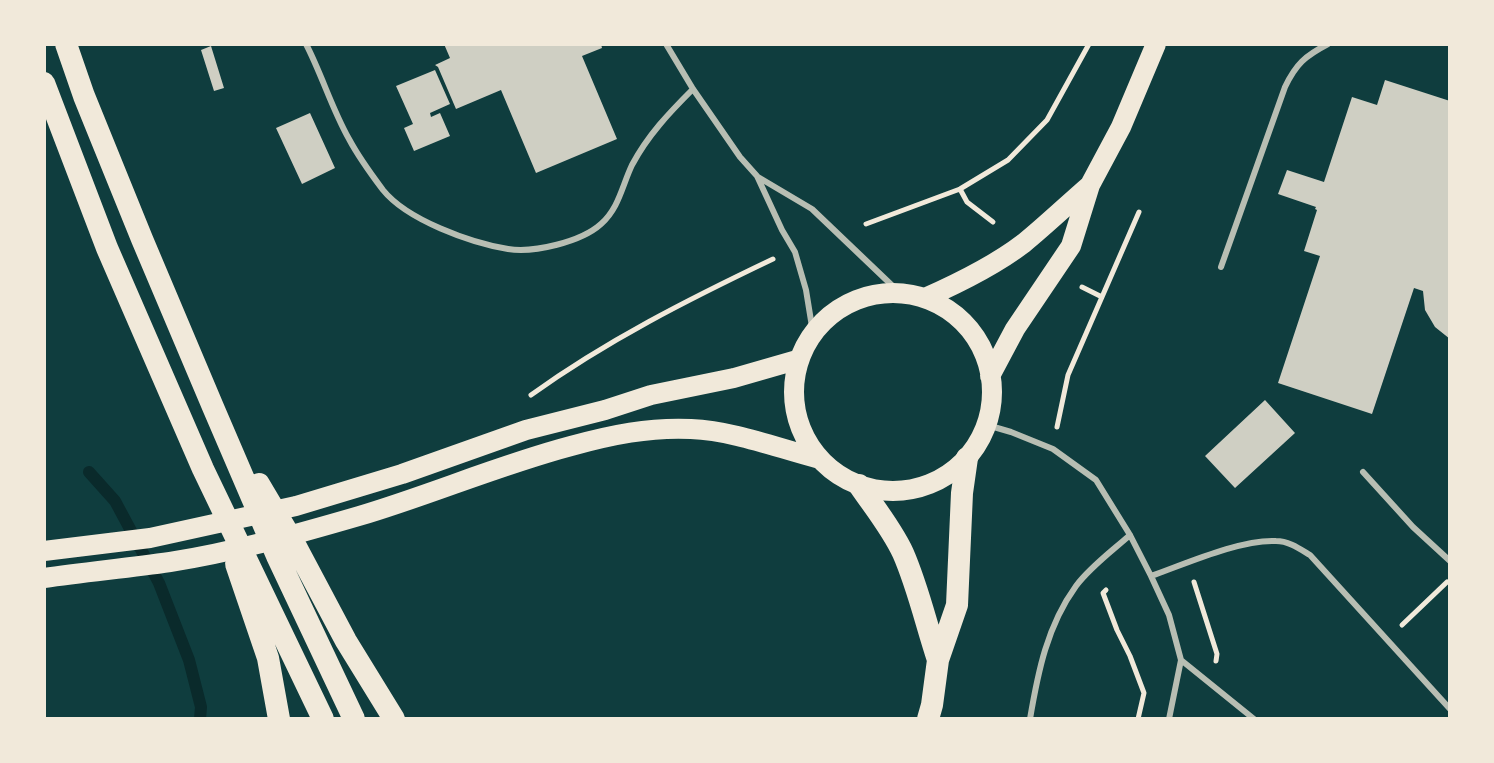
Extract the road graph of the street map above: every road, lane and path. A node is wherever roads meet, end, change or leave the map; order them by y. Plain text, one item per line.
1 (66, 44) edge
2 (666, 44) edge
3 (1089, 44) edge
4 (1156, 44) edge
5 (1328, 44) edge
6 (309, 45) edge
7 (44, 83) edge
8 (693, 89) junction
9 (757, 176) junction
10 (1090, 185) junction
11 (960, 189) junction
12 (1139, 212) dead end
13 (993, 222) dead end
14 (866, 224) dead end
15 (777, 257) dead end
16 (1221, 267) dead end
17 (900, 293) junction
18 (925, 298) junction
19 (813, 333) junction
20 (800, 359) junction
21 (990, 376) junction
22 (527, 398) dead end
23 (213, 407) junction
24 (987, 425) junction
25 (1053, 449) junction
26 (967, 458) junction
27 (820, 459) junction
28 (203, 469) junction
29 (1363, 472) dead end
30 (859, 485) junction
31 (1130, 535) junction
32 (44, 551) edge
33 (1450, 561) edge
34 (1144, 563) junction
35 (1151, 576) junction
36 (44, 578) edge
37 (1450, 580) edge
38 (1387, 639) junction
39 (938, 660) junction
40 (1181, 660) junction
41 (1450, 709) edge
42 (279, 719) edge
43 (323, 719) edge
44 (354, 719) edge
45 (394, 719) edge
46 (928, 719) edge
47 (1030, 719) edge
48 (1138, 719) edge
49 (1169, 719) edge
50 (1254, 719) edge

1 - 23 highway
2 - 8 lane
3 - 11 path
4 - 10 main road
5 - 16 lane
6 - 8 lane
7 - 28 highway
8 - 9 lane
9 - 17 lane
9 - 19 lane
10 - 18 main road
10 - 21 main road
11 - 13 path
11 - 14 path
12 - 25 path
15 - 22 path
17 - 18 main road
17 - 19 main road
18 - 21 main road
19 - 20 main road
20 - 27 main road
20 - 32 main road
21 - 24 main road
23 - 44 highway
23 - 45 highway
24 - 25 lane
24 - 26 main road
25 - 31 lane
26 - 30 main road
26 - 39 highway
27 - 30 main road
27 - 36 main road
28 - 42 highway
28 - 43 highway
29 - 33 lane
30 - 39 highway
31 - 34 lane
31 - 47 lane
34 - 35 lane
34 - 48 path
35 - 38 lane
35 - 40 lane
37 - 38 path
38 - 41 lane
39 - 46 highway
40 - 49 lane
40 - 50 lane

